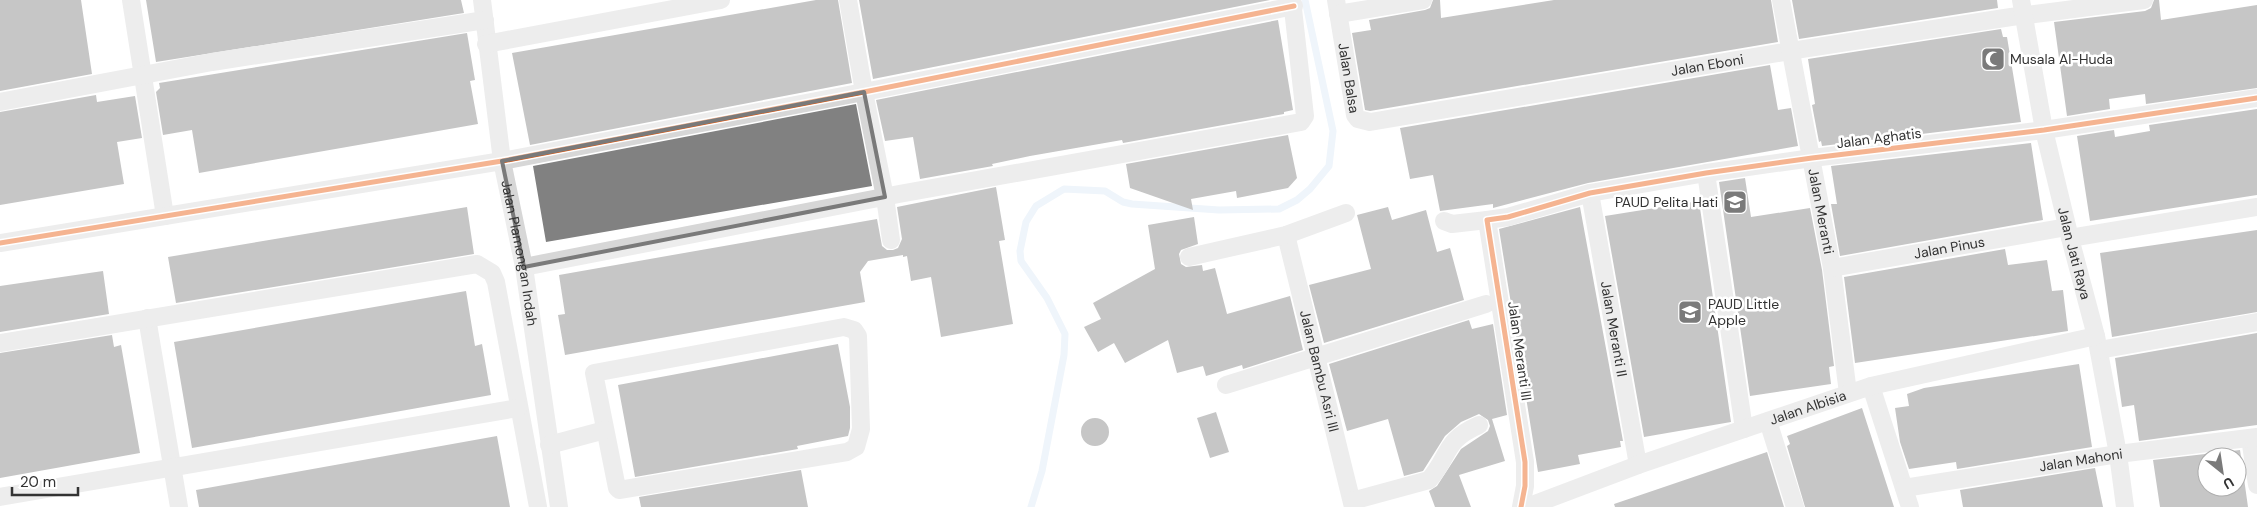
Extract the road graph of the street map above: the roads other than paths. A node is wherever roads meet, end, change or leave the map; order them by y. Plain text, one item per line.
1 (131, 0) edge
2 (482, 0) edge
3 (721, 0) edge
4 (848, 0) edge
5 (1422, 0) edge
6 (1781, 0) edge
7 (2144, 0) edge
8 (1293, 3) edge
9 (1337, 7) edge
10 (2022, 8) edge
11 (485, 20) junction
12 (486, 44) junction
13 (1790, 50) junction
14 (143, 76) junction
15 (864, 92) junction
16 (2257, 98) edge
17 (0, 102) edge
18 (1392, 117) joint
19 (2044, 130) junction
20 (1812, 158) junction
21 (502, 161) junction
22 (1706, 174) junction
23 (1590, 193) junction
24 (885, 197) junction
25 (2257, 207) edge
26 (1346, 213) dead end
27 (164, 216) junction
28 (1487, 220) junction
29 (1444, 221) dead end
30 (2068, 232) junction
31 (1286, 235) junction
32 (891, 240) dead end
33 (0, 243) edge
34 (1189, 257) dead end
35 (524, 267) junction
36 (1832, 268) junction
37 (1486, 304) dead end
38 (147, 318) junction
39 (2257, 322) edge
40 (0, 343) edge
41 (2097, 343) junction
42 (1316, 356) junction
43 (1226, 385) dead end
44 (1871, 386) junction
45 (1848, 393) junction
46 (518, 408) junction
47 (1768, 421) junction
48 (1479, 424) dead end
49 (1744, 429) junction
50 (605, 430) junction
51 (2253, 437) edge
52 (549, 445) junction
53 (2118, 454) junction
54 (1638, 465) junction
55 (172, 469) junction
56 (2257, 484) edge
57 (1904, 488) junction
58 (0, 497) edge
59 (1352, 504) edge
60 (179, 507) edge
61 (538, 507) edge
62 (559, 507) edge
63 (1521, 507) edge
64 (1527, 507) edge
65 (1795, 507) edge
66 (1910, 507) edge
67 (2125, 507) edge

1 - 14 street
2 - 11 street, Jalan Plamongan Indah
3 - 12 street
4 - 15 street
5 - 9 street
6 - 13 street, Jalan Meranti
7 - 10 street, Jalan Eboni
8 - 15 street
8 - 24 street
9 - 18 street, Jalan Balsa
10 - 13 street, Jalan Eboni
10 - 19 street, Jalan Jati Raya
11 - 12 street, Jalan Plamongan Indah
11 - 14 street
12 - 21 street, Jalan Plamongan Indah
13 - 18 street, Jalan Eboni
13 - 20 street, Jalan Meranti
14 - 17 street
14 - 27 street
15 - 21 street
15 - 24 street
16 - 19 street, Jalan Aghatis
19 - 20 street, Jalan Aghatis
19 - 30 street, Jalan Jati Raya
20 - 22 street, Jalan Aghatis
20 - 36 street, Jalan Meranti
21 - 27 street
21 - 35 street, Jalan Plamongan Indah
22 - 23 street, Jalan Aghatis
22 - 49 street
23 - 28 street, Jalan Aghatis
23 - 54 street, Jalan Meranti II
24 - 32 street
24 - 35 street
25 - 30 street, Jalan Pinus
26 - 31 street
27 - 33 street
28 - 29 street
28 - 63 street, Jalan Meranti III
30 - 36 street, Jalan Pinus
30 - 41 street, Jalan Jati Raya
31 - 34 street
31 - 42 street, Jalan Bambu Asri III
35 - 52 street, Jalan Plamongan Indah
36 - 45 street, Jalan Meranti
37 - 42 street
38 - 40 street
38 - 46 street
38 - 55 street
39 - 41 street, Jalan Albisia
41 - 44 street, Jalan Albisia
41 - 53 street, Jalan Jati Raya
42 - 43 street
42 - 59 street, Jalan Bambu Asri III
44 - 45 street, Jalan Albisia
44 - 57 street
45 - 47 street, Jalan Albisia
46 - 55 street
46 - 61 street
47 - 49 street, Jalan Albisia
47 - 65 street
48 - 59 street
49 - 54 street, Jalan Albisia
50 - 50 street
50 - 52 street
51 - 53 street, Jalan Mahoni
51 - 56 street
52 - 62 street, Jalan Plamongan Indah
53 - 57 street, Jalan Mahoni
53 - 67 street, Jalan Jati Raya
54 - 64 street, Jalan Albisia
55 - 58 street
55 - 60 street
57 - 66 street

